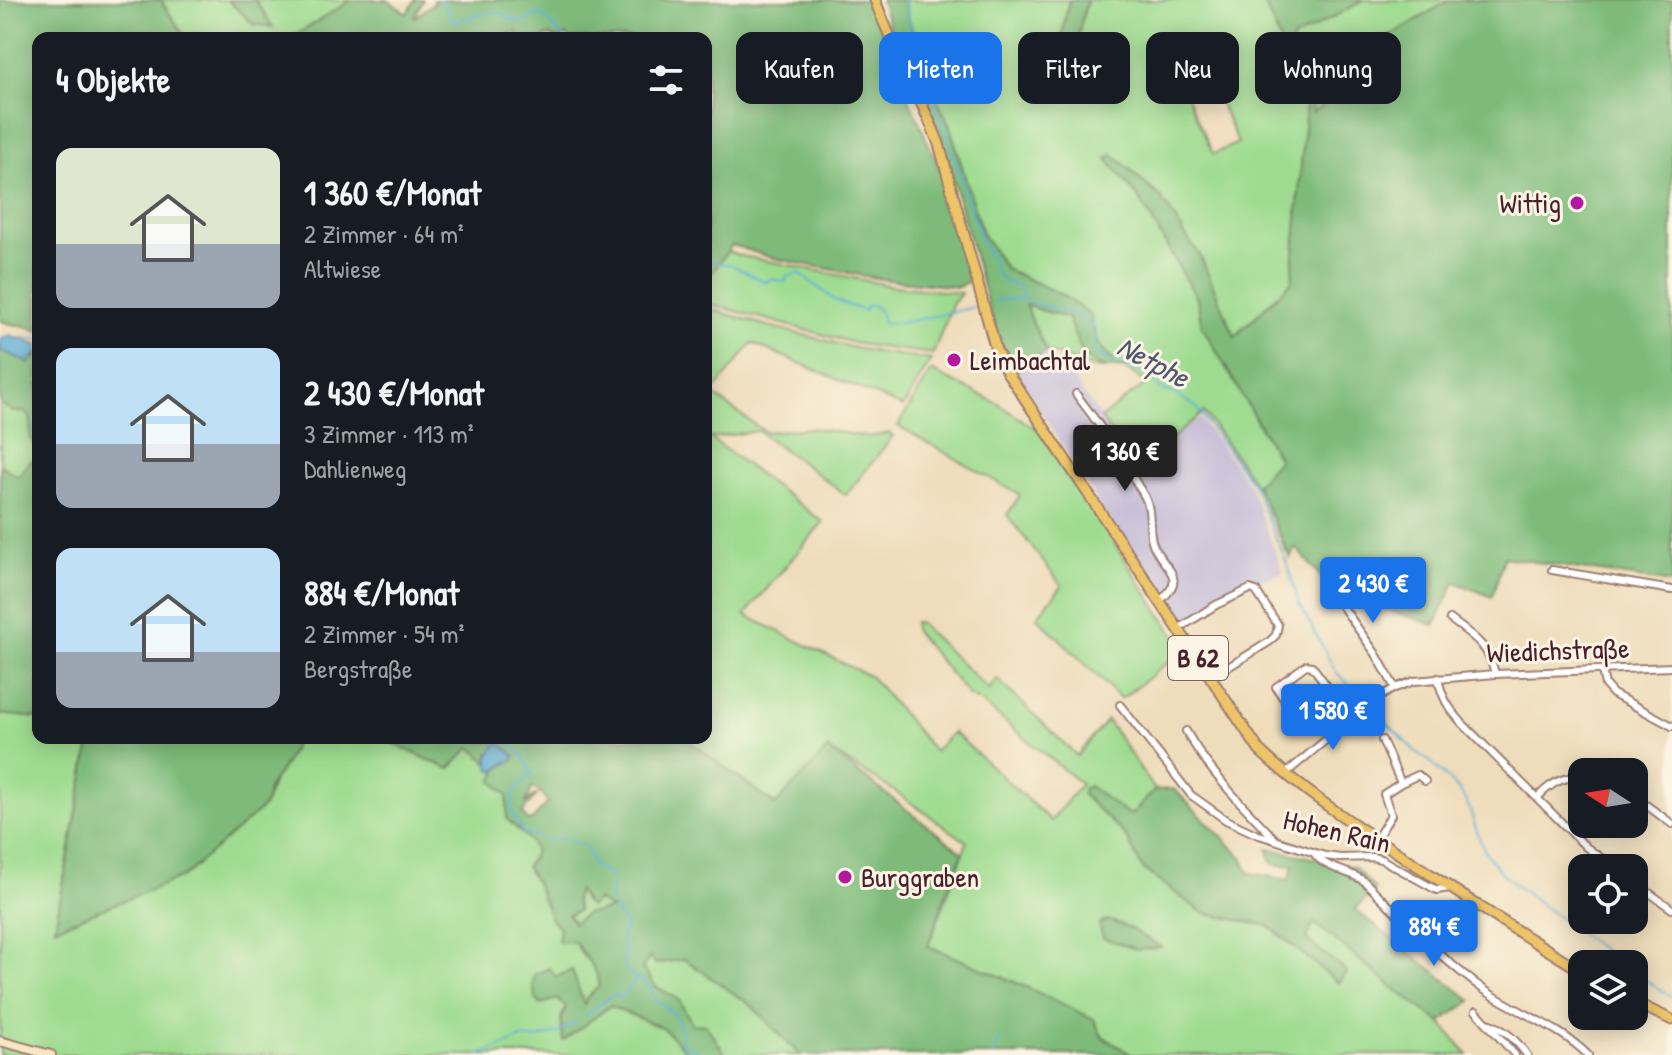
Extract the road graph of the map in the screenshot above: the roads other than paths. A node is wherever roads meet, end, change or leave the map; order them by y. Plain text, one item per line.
1 (875, 0) edge
2 (1076, 394) dead end
3 (1552, 570) dead end
4 (1323, 579) dead end
5 (1672, 590) edge
6 (1161, 600) junction
7 (1450, 619) dead end
8 (1178, 629) junction
9 (1672, 667) edge
10 (1602, 670) junction
11 (1495, 674) junction
12 (1212, 677) junction
13 (1438, 678) junction
14 (1395, 688) junction
15 (1285, 701) dead end
16 (1120, 705) dead end
17 (1351, 718) junction
18 (1672, 726) edge
19 (1186, 731) dead end
20 (1382, 740) dead end
21 (1285, 774) junction
22 (1568, 777) edge
23 (1425, 781) dead end
24 (1401, 783) junction
25 (1537, 798) junction
26 (1648, 806) edge
27 (1672, 824) edge
28 (1377, 838) junction
29 (1277, 841) junction
30 (1314, 853) junction
31 (1596, 854) edge
32 (1451, 888) junction
33 (1648, 892) edge
34 (1672, 909) edge
35 (1568, 962) edge
36 (1648, 1009) edge
37 (1476, 1011) dead end
38 (1672, 1020) edge
39 (1485, 1022) junction
40 (0, 1041) edge
41 (51, 1055) edge
42 (1515, 1055) edge
43 (1527, 1055) edge
44 (1588, 1055) edge

1 - 6 main road, B 62
2 - 6 street
3 - 5 street
4 - 14 street
6 - 8 main road, B 62
7 - 11 street
8 - 12 main road, B 62
8 - 12 street
9 - 10 street, Wiedichstraße
10 - 11 street, Wiedichstraße
10 - 18 street
11 - 13 street, Wiedichstraße
12 - 21 main road, B 62
13 - 14 street, Wiedichstraße
13 - 25 street
14 - 17 street, Wiedichstraße
15 - 17 street
16 - 29 street, Hohen Rain
17 - 21 street, Wiedichstraße
19 - 29 street
20 - 24 street
21 - 28 main road, B 62
22 - 25 street
23 - 24 street
24 - 28 street
25 - 31 street
26 - 27 street
28 - 32 main road, B 62
29 - 30 street, Hohen Rain
30 - 32 street, Hohen Rain
30 - 44 street
32 - 35 main road, B 62
33 - 34 street
36 - 38 main road
37 - 39 street
39 - 42 street
39 - 43 street
40 - 41 street

